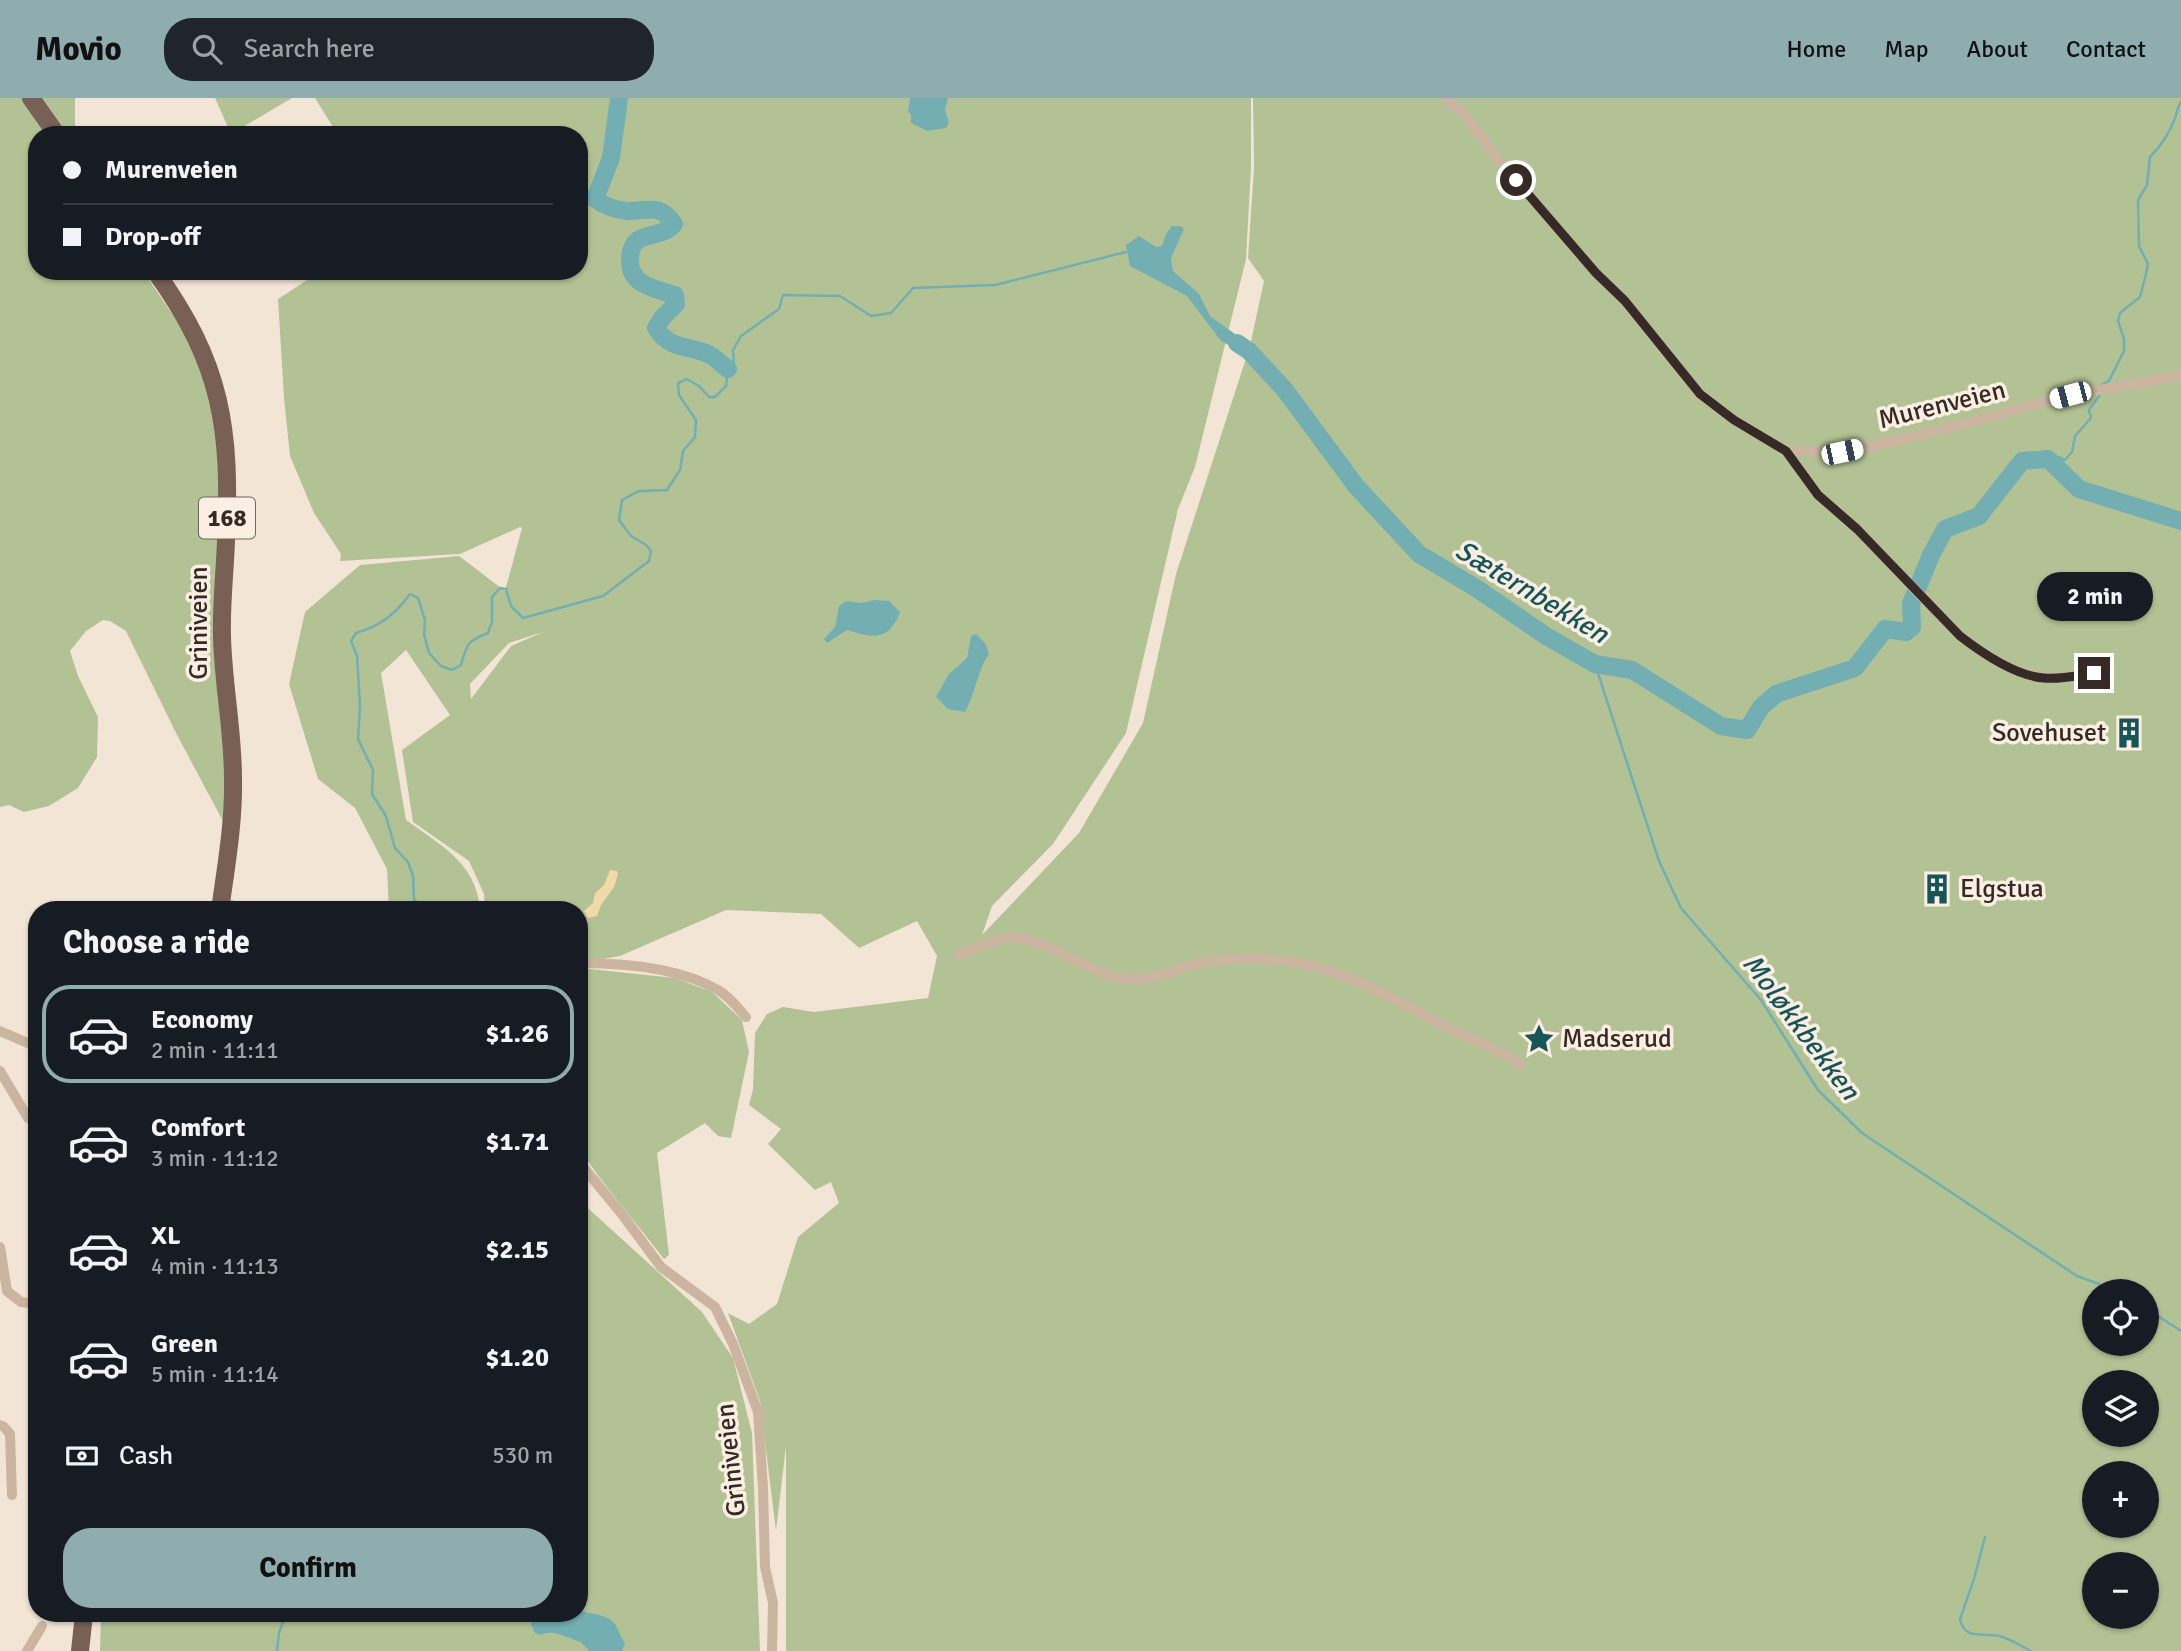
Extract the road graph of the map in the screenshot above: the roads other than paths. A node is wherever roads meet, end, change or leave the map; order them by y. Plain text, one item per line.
1 (31, 98) edge
2 (1445, 98) edge
3 (51, 126) edge
4 (161, 280) edge
5 (2181, 376) edge
6 (1786, 451) junction
7 (2094, 673) dead end
8 (230, 901) edge
9 (959, 955) dead end
10 (588, 963) edge
11 (746, 1017) dead end
12 (0, 1031) edge
13 (28, 1043) edge
14 (1521, 1065) dead end
15 (0, 1071) edge
16 (28, 1118) dead end
17 (588, 1173) edge
18 (0, 1247) edge
19 (28, 1303) edge
20 (0, 1425) edge
21 (12, 1495) dead end
22 (83, 1622) edge
23 (42, 1626) dead end
24 (27, 1651) edge
25 (80, 1651) edge
26 (772, 1651) edge

1 - 3 main road
2 - 6 street, Murenveien
4 - 8 main road, Griniveien / 168
5 - 6 street, Murenveien
6 - 7 street
9 - 14 street
10 - 11 street
12 - 13 street
15 - 16 street
17 - 26 street, Griniveien
18 - 19 street
20 - 21 street
22 - 25 main road
23 - 24 street

